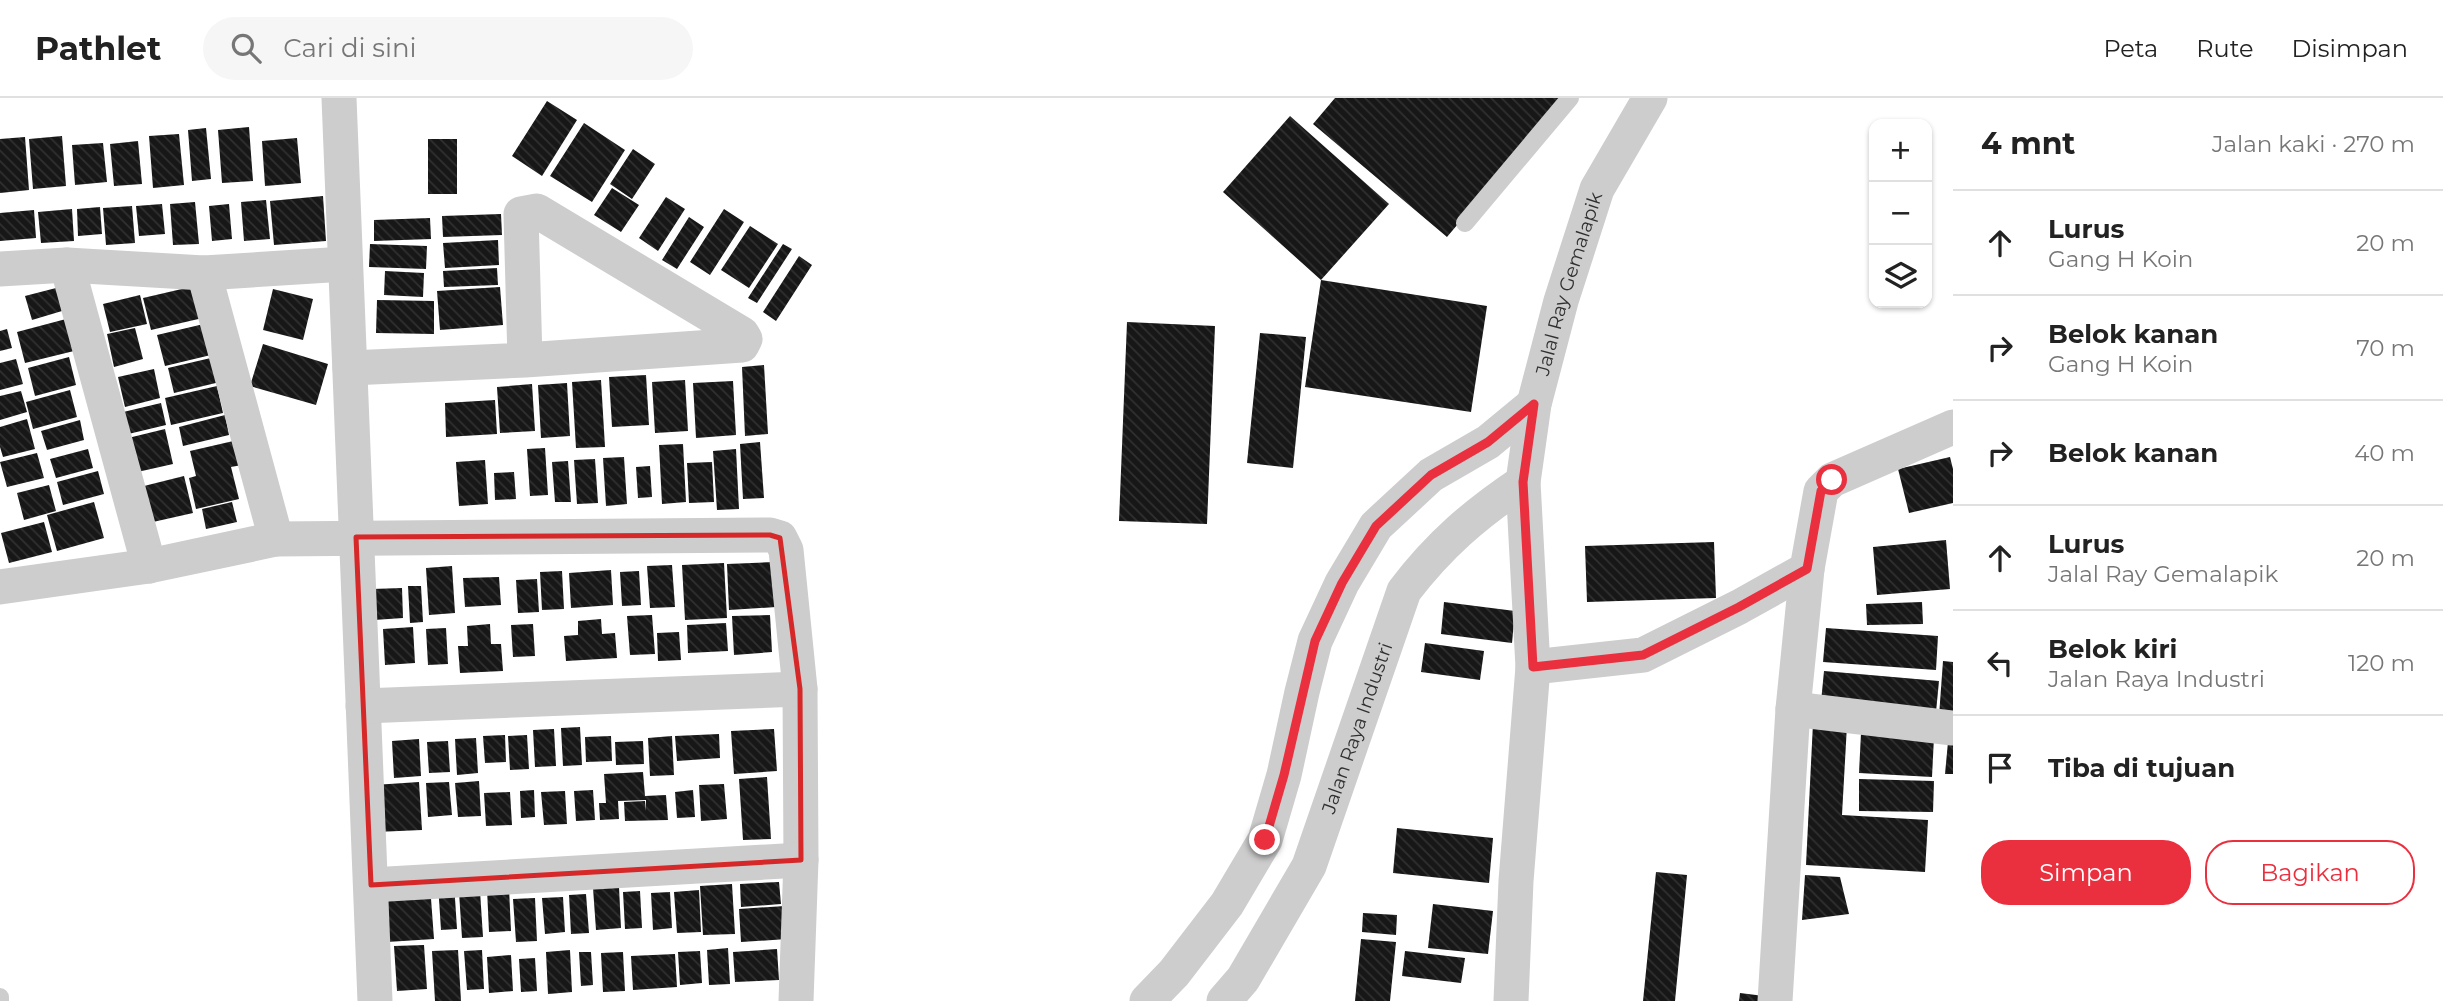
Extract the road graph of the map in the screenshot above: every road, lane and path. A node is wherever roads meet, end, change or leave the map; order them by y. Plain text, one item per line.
1 (339, 98) edge
2 (1570, 98) edge
3 (1650, 98) edge
4 (1465, 223) dead end
5 (345, 264) junction
6 (67, 265) junction
7 (0, 269) edge
8 (204, 273) junction
9 (525, 360) junction
10 (350, 368) junction
11 (1534, 404) junction
12 (1953, 427) edge
13 (1523, 482) junction
14 (356, 537) junction
15 (276, 539) junction
16 (149, 566) junction
17 (1807, 569) junction
18 (2, 578) edge
19 (1533, 667) junction
20 (800, 689) junction
21 (363, 706) junction
22 (1793, 709) junction
23 (1953, 728) edge
24 (802, 860) junction
25 (371, 885) junction
26 (375, 1001) edge
27 (796, 1001) edge
28 (1147, 1001) edge
29 (1224, 1001) edge
30 (1511, 1001) edge
31 (1775, 1001) edge

1 - 5 street
2 - 4 lane
3 - 11 street, Jalal Ray Gemalapik
5 - 8 street
5 - 10 street
6 - 7 street
6 - 8 street
6 - 16 street
8 - 15 street
9 - 9 street
9 - 10 street
10 - 14 street
11 - 13 street, Jalal Ray Gemalapik
11 - 28 street
12 - 17 street
13 - 19 street, Jalal Ray Gemalapik
13 - 29 street, Jalan Raya Industri
14 - 15 street
14 - 20 street
14 - 21 street
15 - 16 street
16 - 18 street
17 - 19 street
17 - 22 street
19 - 30 street, Jalal Ray Gemalapik
20 - 21 street
20 - 24 street
21 - 25 street
22 - 23 street
22 - 31 street
24 - 25 street
24 - 27 street
25 - 26 street

